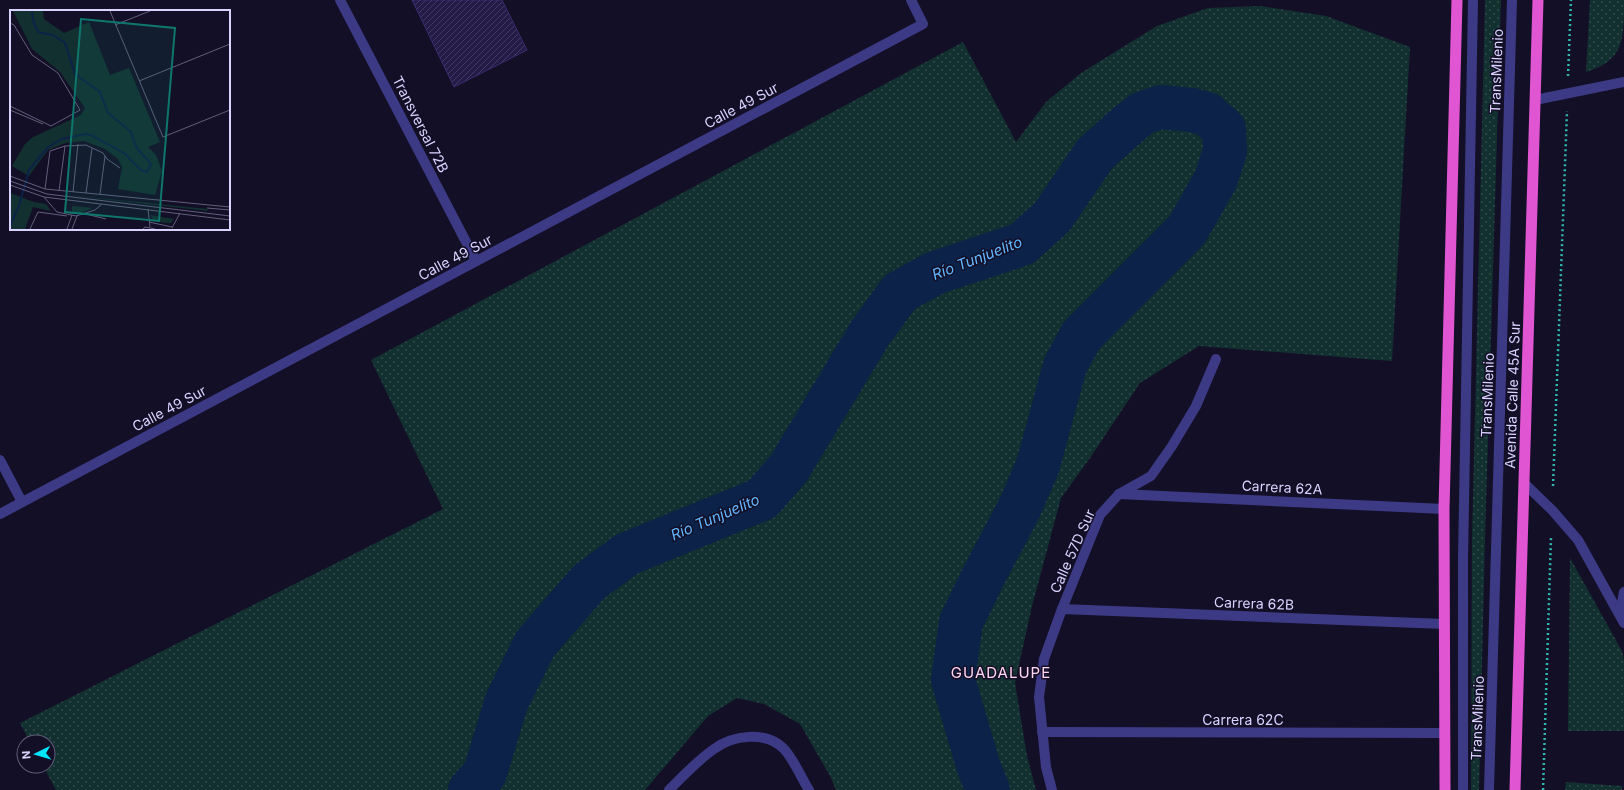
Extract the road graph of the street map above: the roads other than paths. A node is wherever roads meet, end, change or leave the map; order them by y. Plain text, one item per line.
1 (340, 0) edge
2 (910, 0) edge
3 (1457, 0) edge
4 (1473, 0) edge
5 (1512, 0) edge
6 (1538, 0) edge
7 (1624, 82) edge
8 (1536, 100) junction
9 (476, 261) junction
10 (1216, 359) dead end
11 (0, 460) edge
12 (1524, 483) junction
13 (1119, 494) junction
14 (22, 502) junction
15 (1444, 509) junction
16 (0, 514) edge
17 (1624, 592) edge
18 (1062, 609) junction
19 (1622, 618) edge
20 (1444, 624) junction
21 (1042, 732) junction
22 (1444, 733) junction
23 (668, 790) edge
24 (809, 790) edge
25 (1052, 790) edge
26 (1445, 790) edge
27 (1463, 790) edge
28 (1489, 790) edge
29 (1515, 790) edge

1 - 9 street, Transversal 72B
2 - 9 street, Calle 49 Sur
3 - 15 highway
4 - 27 street, TransMilenio
5 - 28 street, TransMilenio
6 - 8 highway, Avenida Calle 45A Sur
7 - 8 street
8 - 12 highway, Avenida Calle 45A Sur
9 - 14 street, Calle 49 Sur
10 - 13 street, Calle 57D Sur
11 - 14 street
12 - 19 street
12 - 29 highway, Avenida Calle 45A Sur
13 - 15 street, Carrera 62A
13 - 18 street, Calle 57D Sur
14 - 16 street, Calle 49 Sur
15 - 20 highway
17 - 19 street
18 - 20 street, Carrera 62B
18 - 21 street, Calle 57D Sur
20 - 22 highway
21 - 22 street, Carrera 62C
21 - 25 street, Calle 57D Sur
22 - 26 highway
23 - 24 street

